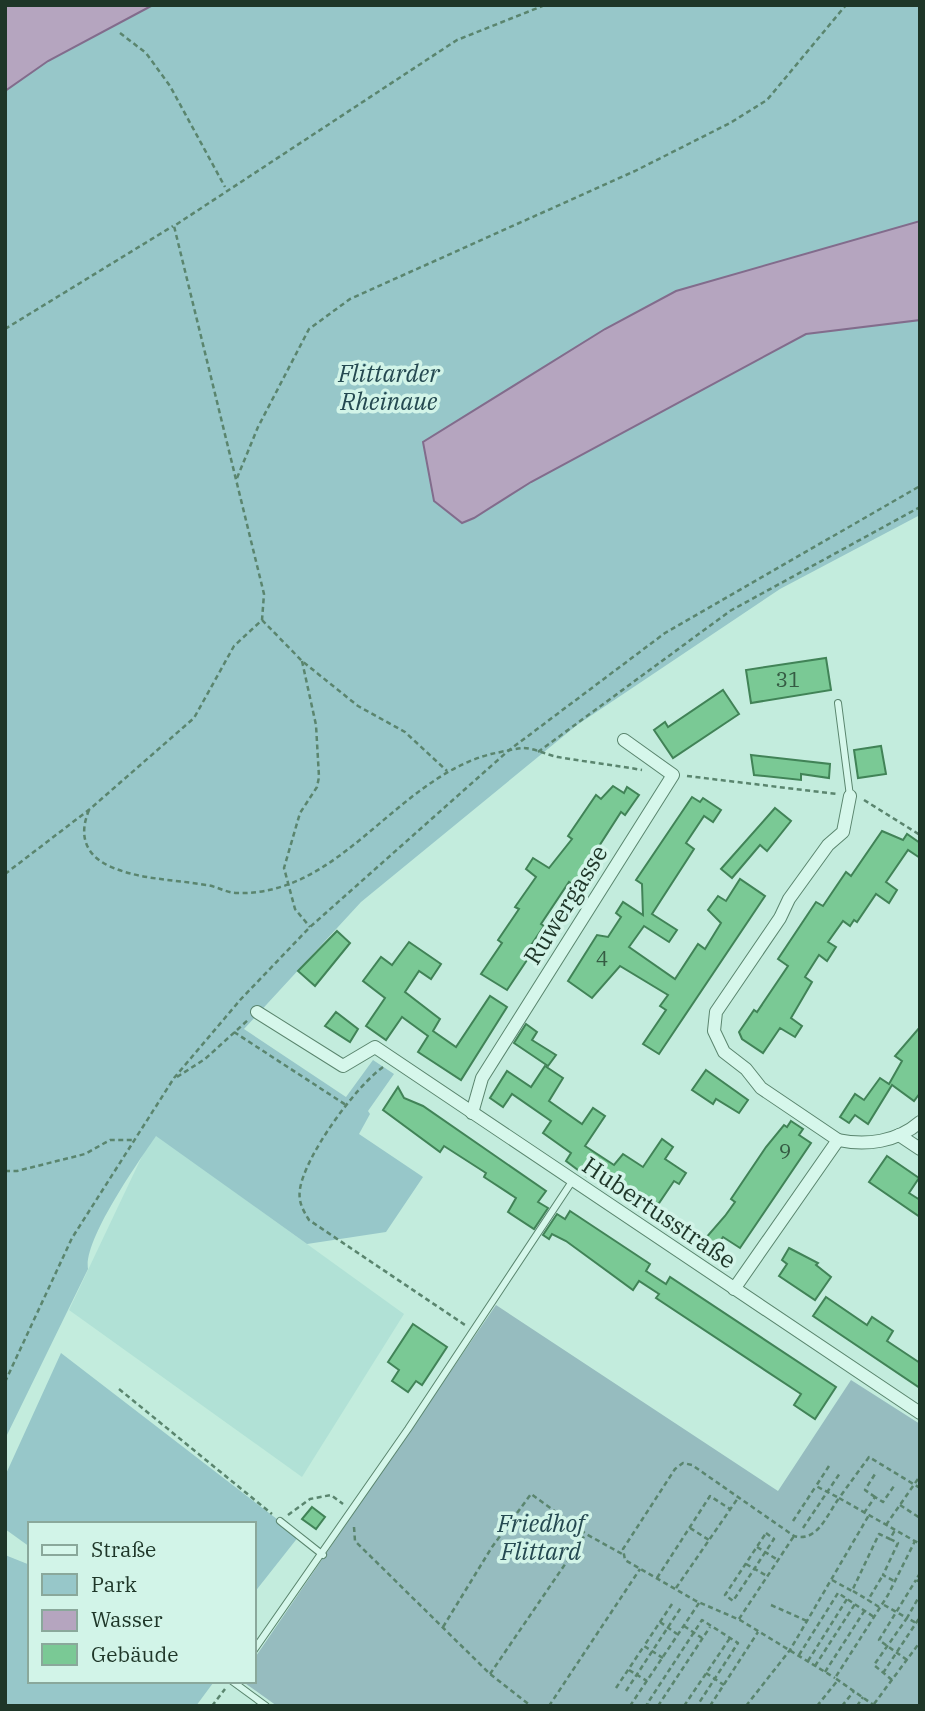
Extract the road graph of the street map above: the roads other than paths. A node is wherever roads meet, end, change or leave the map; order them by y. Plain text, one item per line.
1 (838, 703) dead end
2 (624, 740) dead end
3 (850, 796) joint
4 (257, 1012) road end
5 (472, 1113) junction
6 (920, 1122) edge
7 (899, 1135) junction
8 (838, 1140) junction
9 (920, 1149) edge
10 (573, 1180) junction
11 (734, 1289) junction
12 (920, 1413) edge
13 (280, 1521) road end
14 (323, 1555) junction
15 (256, 1647) edge
16 (235, 1683) edge
17 (267, 1706) edge

1 - 3 lane
2 - 5 street, Ruwergasse
3 - 8 street
4 - 5 street, Hubertusstraße
5 - 10 street, Hubertusstraße
6 - 7 street
7 - 8 street
7 - 9 street
8 - 11 street
10 - 11 street, Hubertusstraße
10 - 14 lane
11 - 12 street, Hubertusstraße
13 - 14 lane
14 - 15 lane
16 - 17 lane

